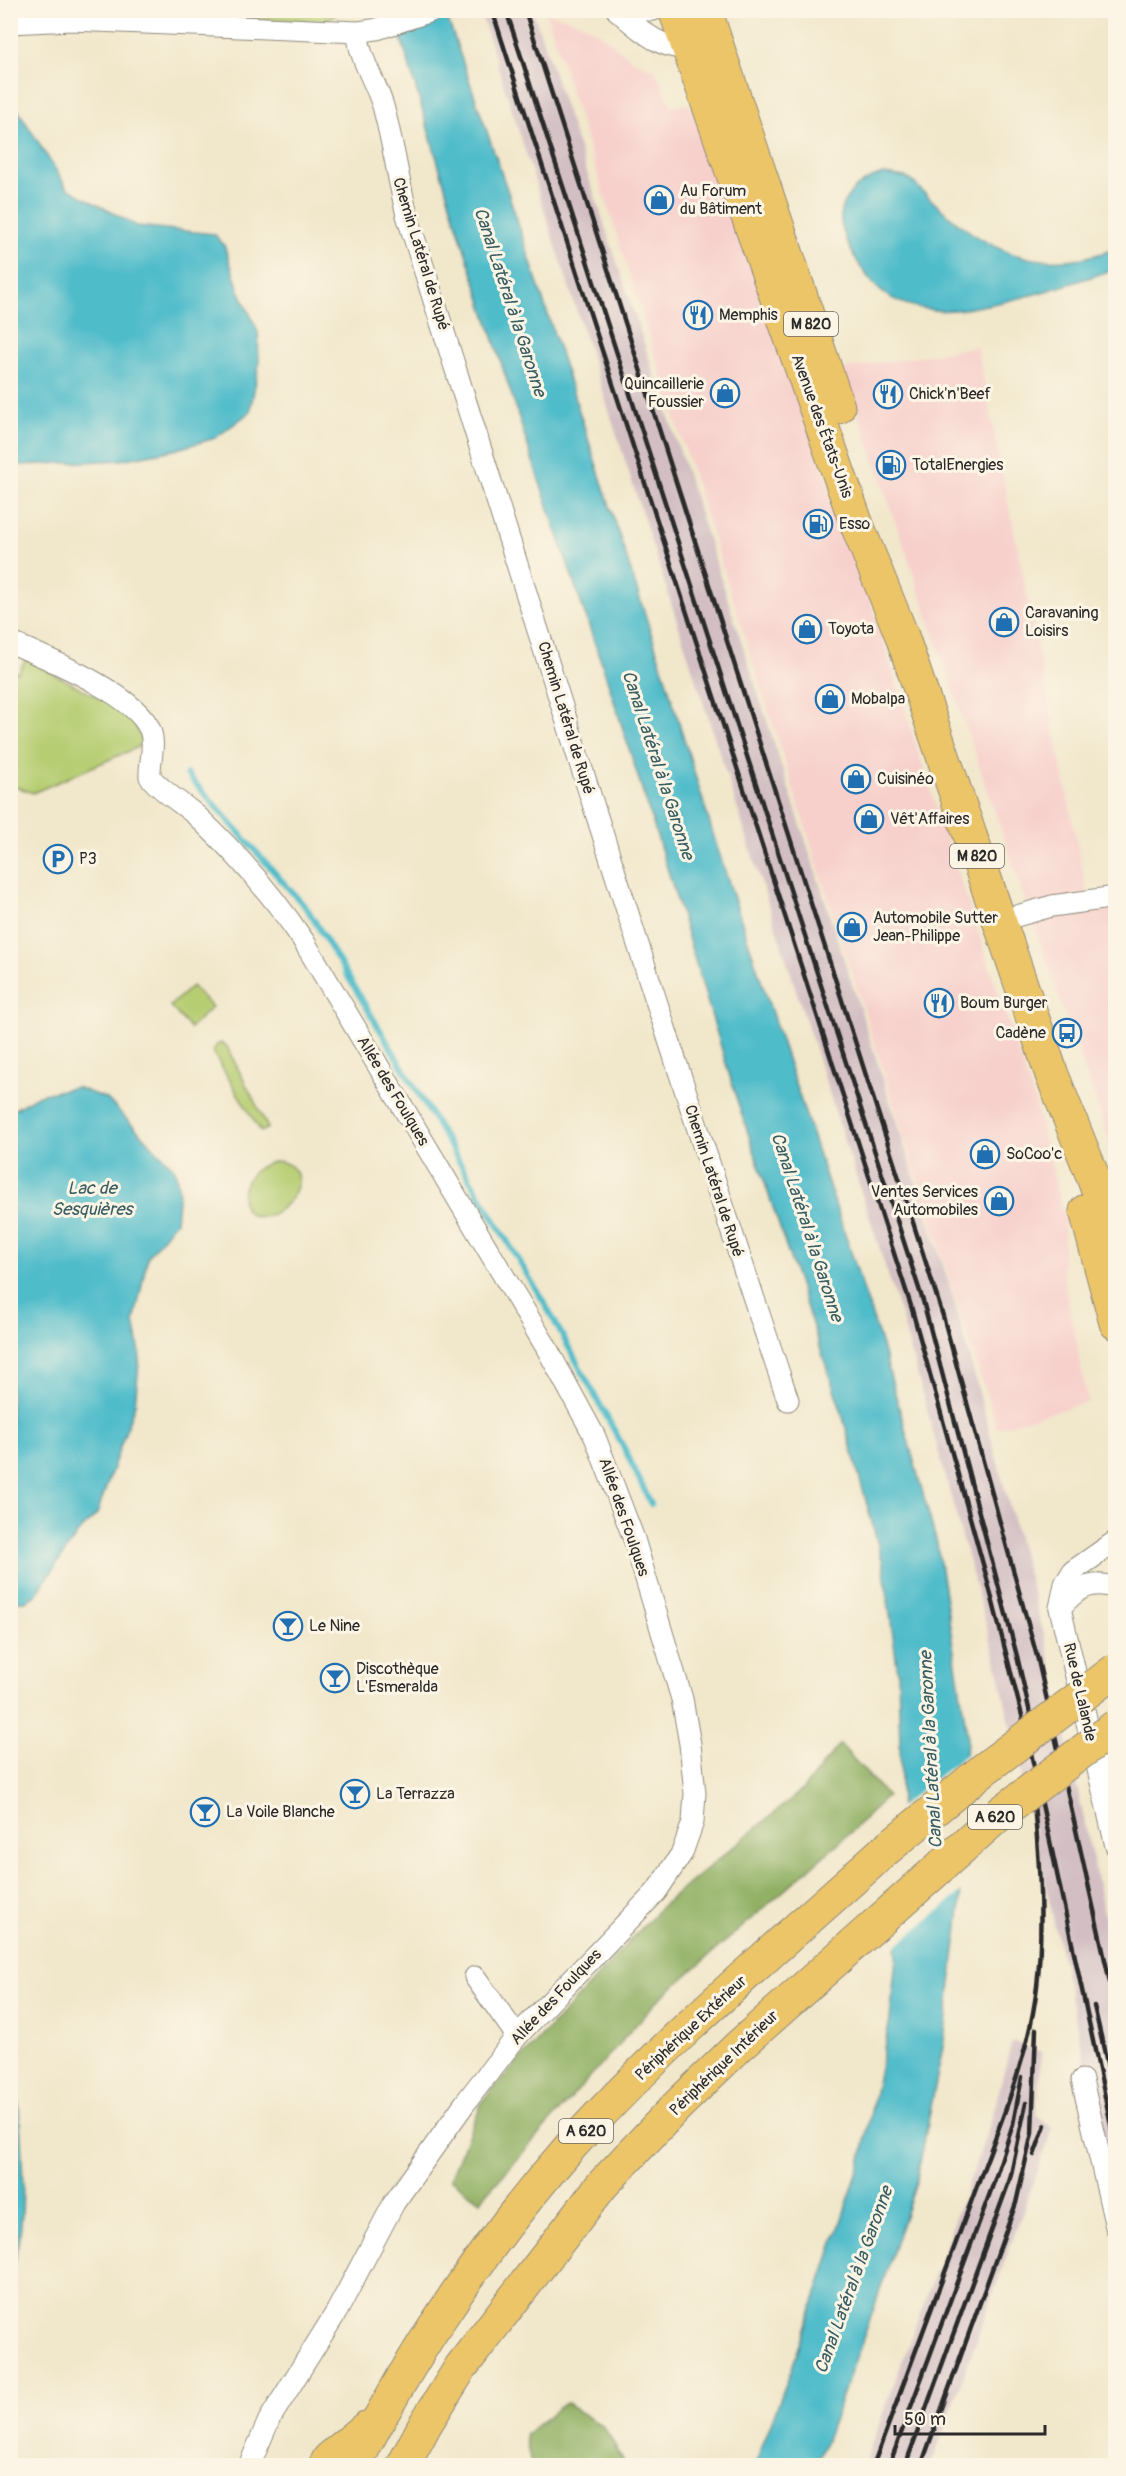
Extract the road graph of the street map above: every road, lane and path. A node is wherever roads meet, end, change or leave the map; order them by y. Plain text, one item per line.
1 (434, 10) edge
2 (617, 10) edge
3 (644, 10) edge
4 (653, 10) edge
5 (675, 10) edge
6 (705, 16) edge
7 (10, 23) edge
8 (367, 30) junction
9 (688, 49) junction
10 (902, 636) junction
11 (10, 642) edge
12 (1116, 897) edge
13 (999, 921) junction
14 (1052, 1075) junction
15 (1116, 1241) edge
16 (1116, 1323) edge
17 (789, 1400) dead end
18 (1116, 1541) edge
19 (1116, 1587) edge
20 (1060, 1608) junction
21 (1116, 1670) edge
22 (1116, 1726) edge
23 (1116, 1846) edge
24 (475, 1977) dead end
25 (517, 2036) junction
26 (1083, 2080) dead end
27 (1116, 2228) edge
28 (461, 2367) junction
29 (379, 2418) junction
30 (249, 2466) edge
31 (325, 2466) edge
32 (354, 2466) edge
33 (403, 2466) edge
34 (423, 2466) edge

1 - 8 street
2 - 9 street
3 - 4 street
5 - 9 main road, Avenue des États-Unis / M 820
6 - 9 street
6 - 10 main road, Avenue des États-Unis / M 820
7 - 8 street
8 - 17 street, Chemin Latéral de Rupé
9 - 10 main road, Avenue des États-Unis / M 820
10 - 13 main road, Avenue des États-Unis / M 820
11 - 25 street, Allée des Foulques
12 - 13 street
13 - 14 main road, Avenue des États-Unis / M 820
14 - 15 main road, Avenue des États-Unis / M 820
14 - 16 main road, Avenue des États-Unis / M 820
18 - 20 street, Rue de Lalande
19 - 20 street
20 - 23 street, Rue de Lalande
21 - 29 main road, Périphérique Extérieur / A 620, bridge
22 - 28 main road, Périphérique Intérieur / A 620, bridge
24 - 25 street
25 - 30 street, Allée des Foulques
26 - 27 street
28 - 33 main road, Périphérique Intérieur / A 620
28 - 34 main road
29 - 31 main road
29 - 32 main road, Périphérique Extérieur / A 620

